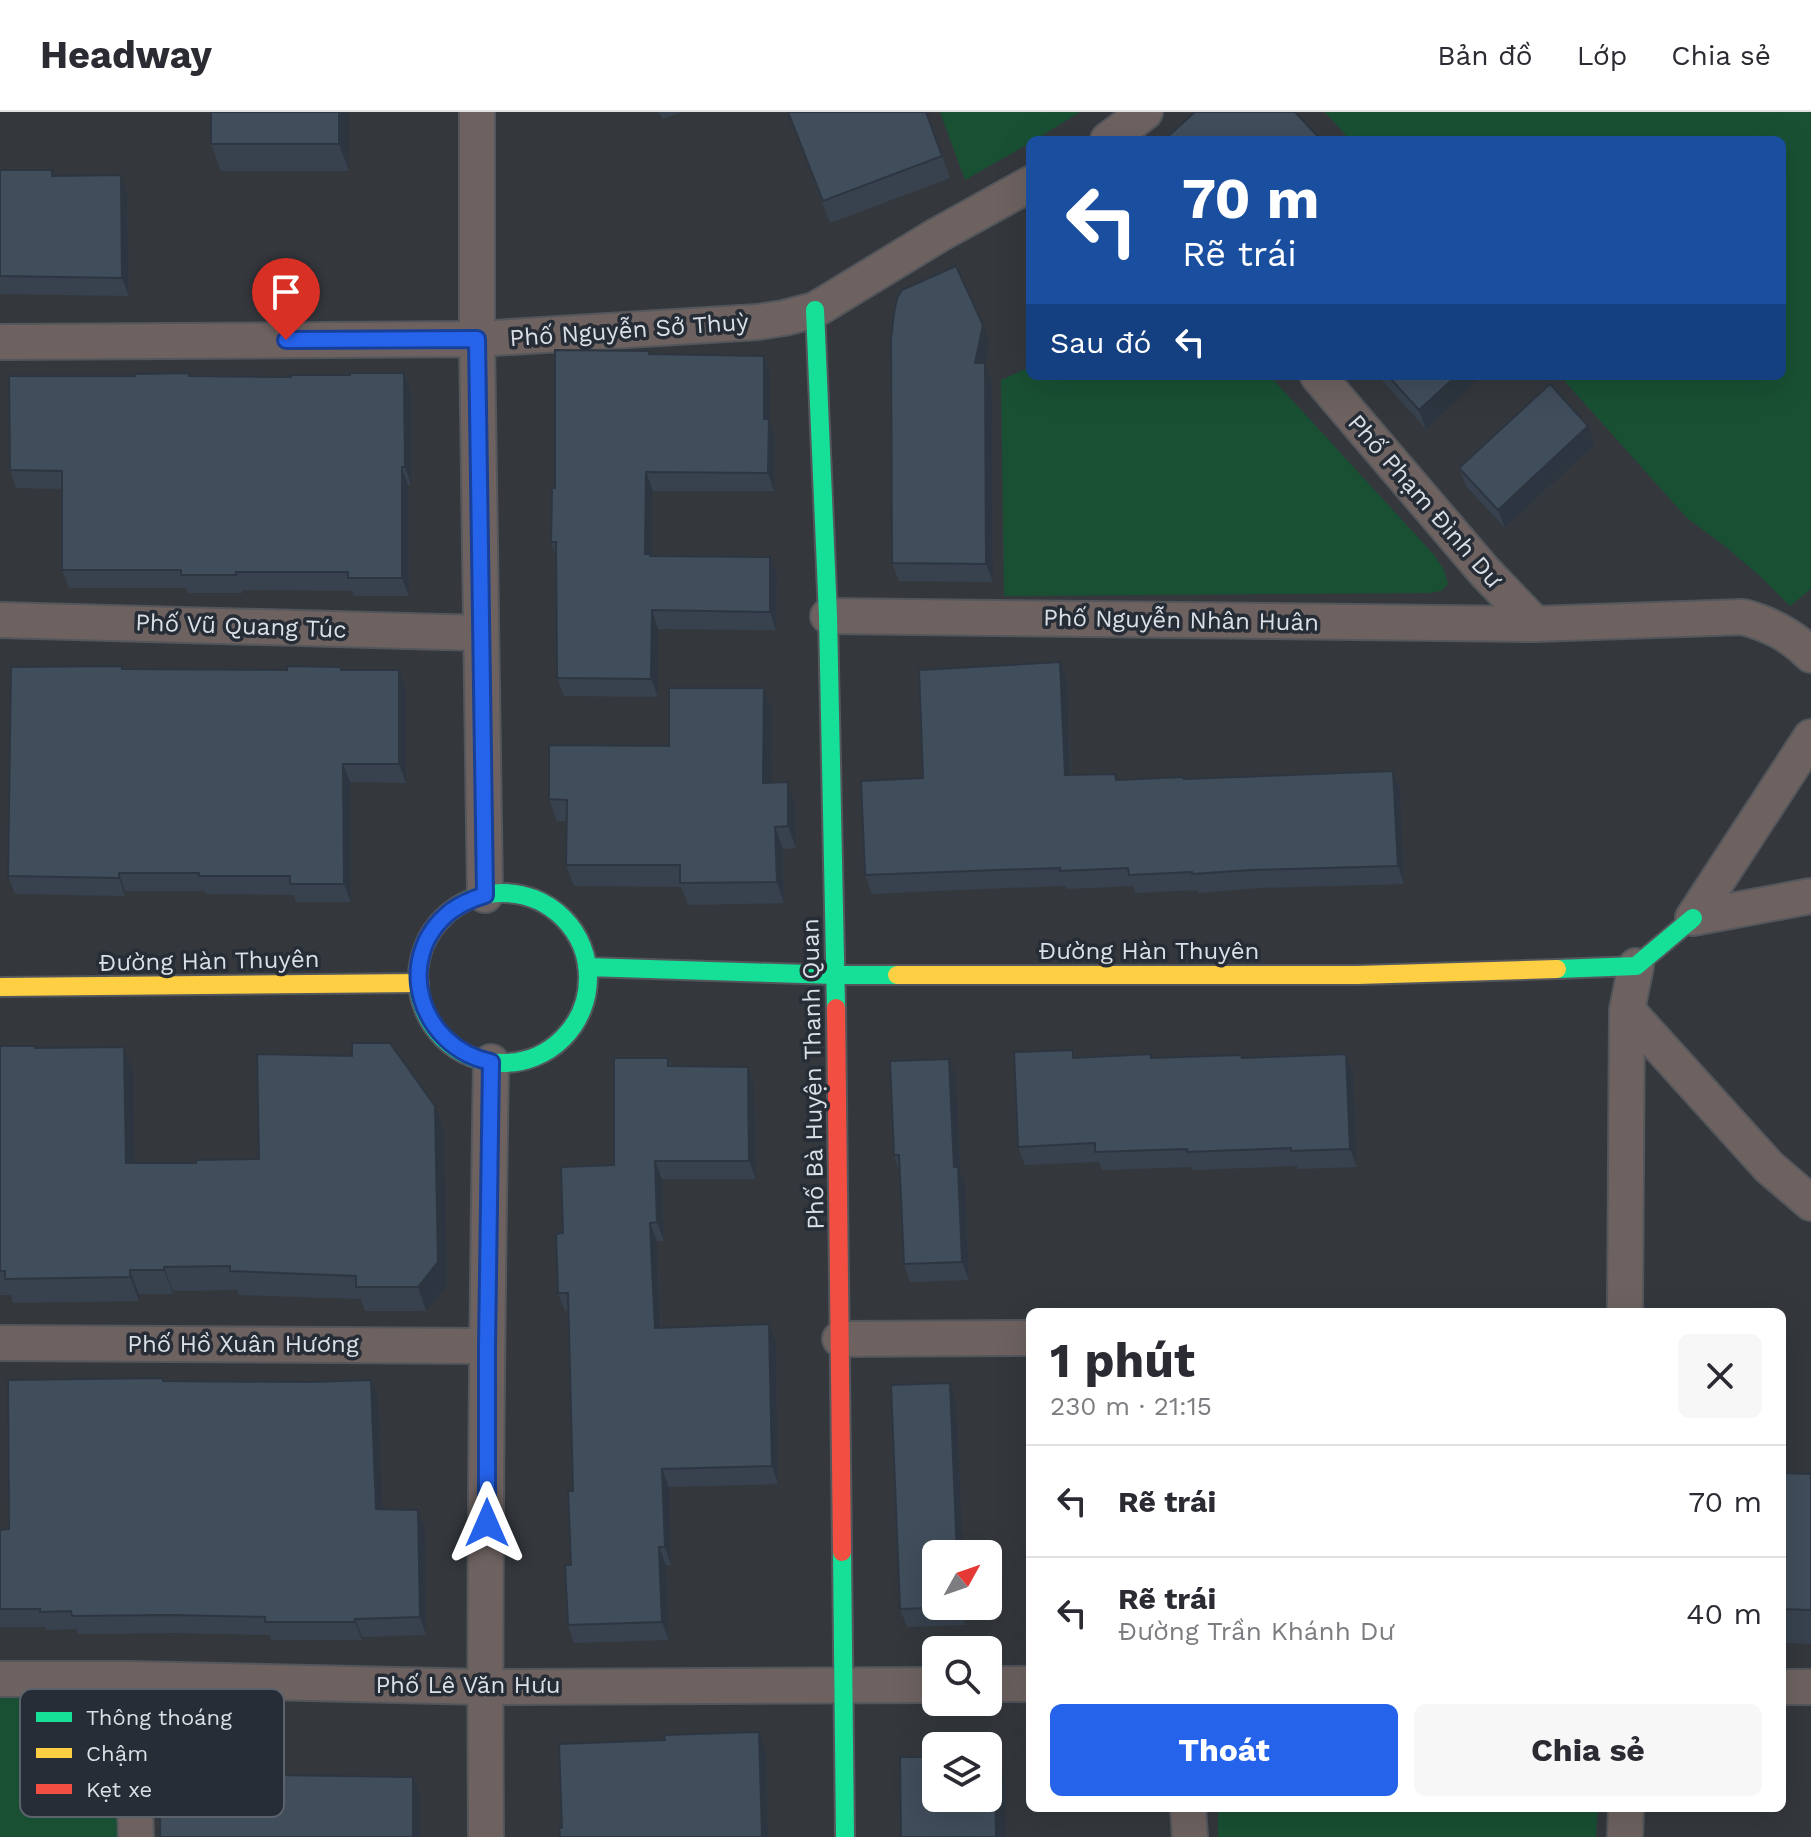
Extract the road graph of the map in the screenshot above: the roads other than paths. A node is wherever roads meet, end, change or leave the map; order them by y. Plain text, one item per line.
1 (477, 112) edge
2 (1145, 112) edge
3 (1116, 136) edge
4 (1026, 186) edge
5 (815, 310) junction
6 (477, 339) junction
7 (0, 342) edge
8 (1321, 380) edge
9 (828, 616) junction
10 (0, 620) edge
11 (1535, 624) junction
12 (481, 633) junction
13 (1811, 655) edge
14 (1811, 737) edge
15 (485, 895) junction
16 (1811, 896) edge
17 (1693, 918) junction
18 (1636, 966) junction
19 (587, 967) junction
20 (836, 975) junction
21 (419, 983) junction
22 (0, 987) edge
23 (1627, 1010) junction
24 (491, 1062) junction
25 (1811, 1203) edge
26 (1625, 1308) edge
27 (1026, 1338) edge
28 (840, 1339) junction
29 (0, 1343) edge
30 (487, 1346) junction
31 (0, 1679) edge
32 (131, 1679) junction
33 (1002, 1684) edge
34 (1026, 1684) edge
35 (922, 1685) edge
36 (843, 1686) junction
37 (484, 1687) junction
38 (1786, 1687) edge
39 (1811, 1687) edge
40 (131, 1689) edge
41 (1188, 1812) edge
42 (1626, 1812) edge
43 (135, 1817) edge
44 (136, 1837) edge
45 (486, 1837) edge
46 (845, 1837) edge
47 (1190, 1837) edge
48 (1625, 1837) edge

1 - 6 street
2 - 3 street
4 - 5 street, Phố Nguyễn Sở Thuỳ
5 - 6 street, Phố Nguyễn Sở Thuỳ
5 - 9 street, Phố Bà Huyện Thanh Quan
6 - 7 street, Phố Nguyễn Sở Thuỳ
6 - 12 street
8 - 11 street, Phố Phạm Đình Dư
9 - 11 street, Phố Nguyễn Nhân Huân
9 - 20 street, Phố Bà Huyện Thanh Quan
10 - 12 street, Phố Vũ Quang Túc
11 - 13 street, Phố Nguyễn Nhân Huân
12 - 15 street
14 - 17 street
15 - 19 street
15 - 21 street
16 - 17 street
17 - 18 street
18 - 20 street, Đường Hàn Thuyên
18 - 23 street
19 - 20 street, Đường Hàn Thuyên
19 - 24 street
20 - 28 street, Phố Bà Huyện Thanh Quan
21 - 22 street, Đường Hàn Thuyên
21 - 24 street
23 - 25 street
23 - 26 street
24 - 30 street
27 - 28 street
28 - 36 street, Phố Bà Huyện Thanh Quan
29 - 30 street, Phố Hồ Xuân Hương
30 - 37 street
31 - 32 street, Phố Lê Văn Hưu
32 - 37 street, Phố Lê Văn Hưu
32 - 40 street
33 - 34 street
35 - 36 street, Phố Lê Văn Hưu
36 - 37 street, Phố Lê Văn Hưu
36 - 46 street, Phố Bà Huyện Thanh Quan
37 - 45 street
38 - 39 street
41 - 47 street
42 - 48 street
43 - 44 street

